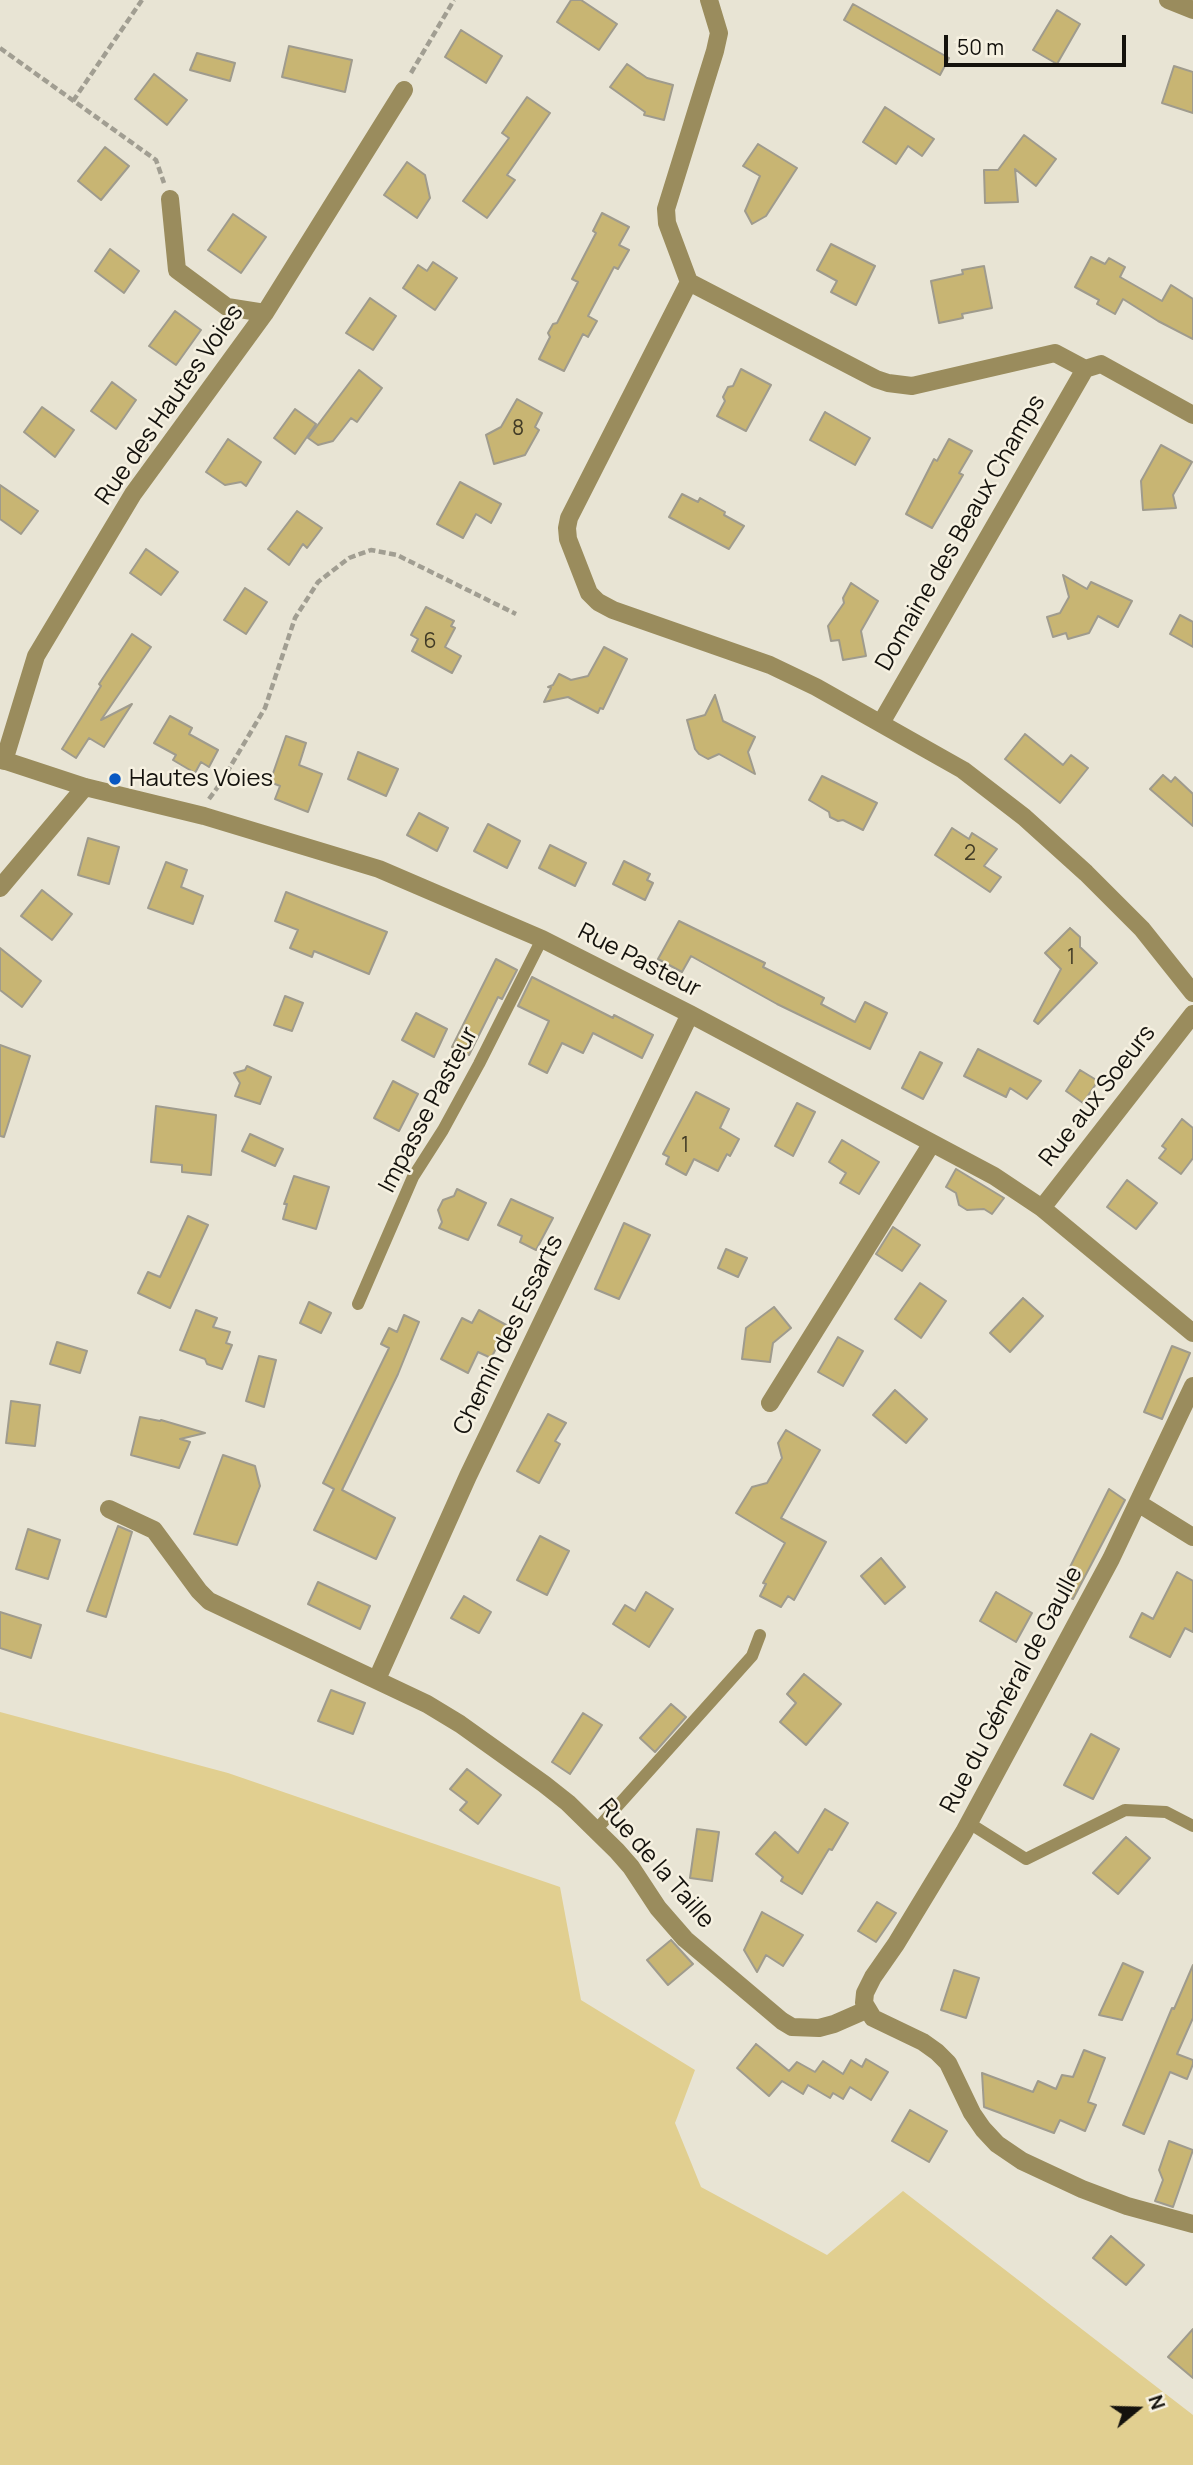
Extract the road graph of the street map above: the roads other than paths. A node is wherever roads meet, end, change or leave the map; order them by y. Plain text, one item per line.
1 (709, 0) edge
2 (1168, 0) edge
3 (1193, 10) edge
4 (404, 90) road end
5 (170, 199) road end
6 (689, 282) junction
7 (265, 313) junction
8 (1085, 369) junction
9 (1193, 415) edge
10 (881, 723) junction
11 (2, 760) edge
12 (85, 787) junction
13 (0, 888) edge
14 (542, 939) junction
15 (1193, 993) edge
16 (690, 1014) junction
17 (1193, 1014) edge
18 (932, 1143) junction
19 (1042, 1208) junction
20 (358, 1304) dead end
21 (1193, 1333) edge
22 (1193, 1386) edge
23 (770, 1403) dead end
24 (1138, 1503) junction
25 (109, 1509) dead end
26 (1193, 1537) edge
27 (760, 1635) dead end
28 (377, 1679) junction
29 (969, 1823) junction
30 (1193, 1826) edge
31 (596, 1830) junction
32 (866, 2010) junction
33 (1193, 2224) edge

1 - 6 street
2 - 3 street
4 - 7 street, Rue des Hautes Voies
5 - 7 street
6 - 8 street, Domaine des Beaux Champs
6 - 10 street
7 - 11 street, Rue des Hautes Voies
8 - 9 street, Domaine des Beaux Champs
8 - 10 street, Domaine des Beaux Champs
10 - 15 street
11 - 12 street, Rue Pasteur
12 - 13 street
12 - 14 street, Rue Pasteur
14 - 16 street, Rue Pasteur
14 - 20 lane, Impasse Pasteur
16 - 18 street, Rue Pasteur
16 - 28 street, Chemin des Essarts
17 - 19 street, Rue aux Soeurs
18 - 19 street, Rue Pasteur
18 - 23 street
19 - 21 street, Rue Pasteur
22 - 24 street, Rue du Général de Gaulle
24 - 26 street
24 - 29 street, Rue du Général de Gaulle
25 - 28 street, Rue de la Taille
27 - 31 lane
28 - 31 street, Rue de la Taille
29 - 30 lane
29 - 32 street, Rue du Général de Gaulle
31 - 32 street, Rue de la Taille
32 - 33 street

